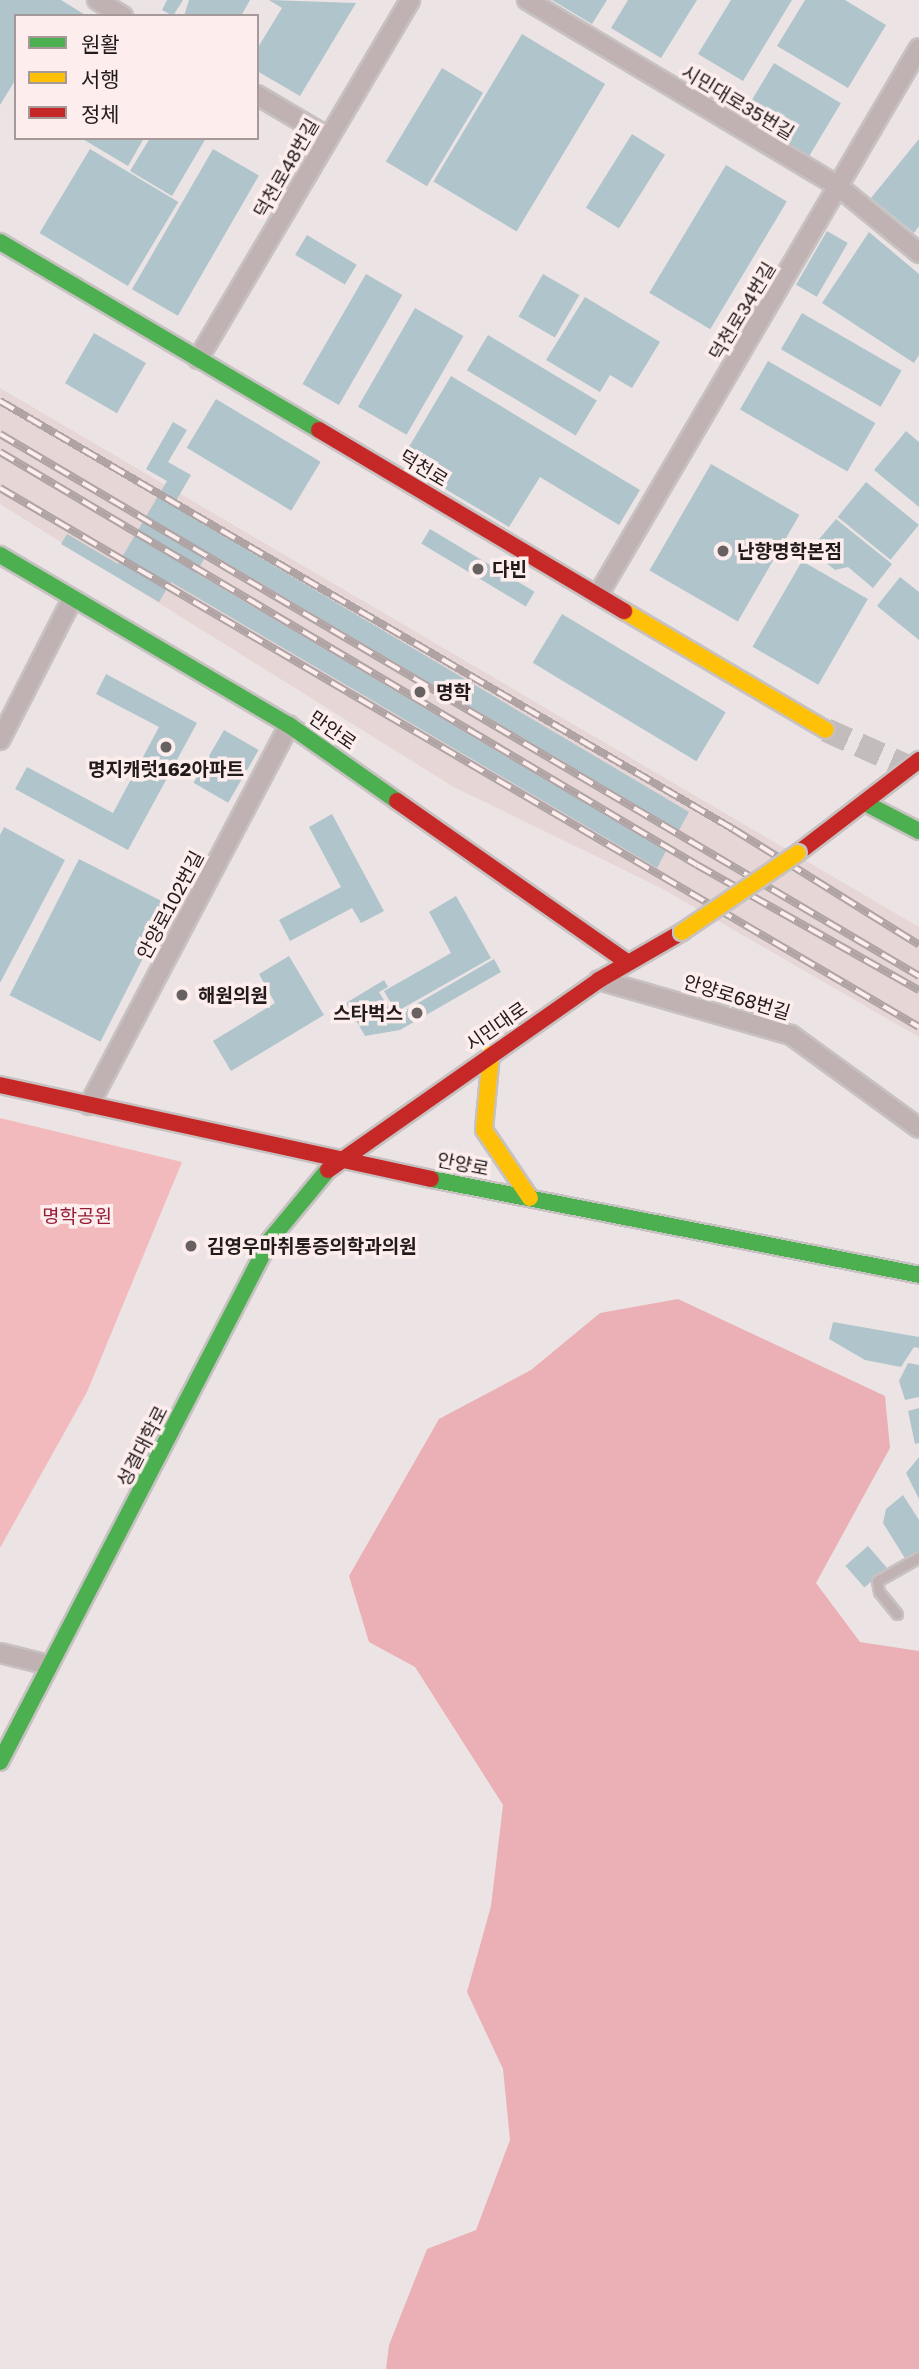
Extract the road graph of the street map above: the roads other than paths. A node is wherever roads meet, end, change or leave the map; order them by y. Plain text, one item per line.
1 (97, 0) edge
2 (410, 0) edge
3 (527, 0) edge
4 (120, 14) edge
5 (919, 48) edge
6 (259, 96) edge
7 (328, 137) junction
8 (839, 187) junction
9 (0, 242) edge
10 (919, 253) edge
11 (198, 359) junction
12 (0, 555) edge
13 (598, 595) junction
14 (72, 599) junction
15 (289, 725) junction
16 (826, 730) tunnel mouth
17 (0, 740) edge
18 (919, 760) edge
19 (865, 803) junction
20 (919, 831) edge
21 (627, 962) junction
22 (599, 980) junction
23 (491, 1054) junction
24 (0, 1085) edge
25 (89, 1105) junction
26 (919, 1128) edge
27 (337, 1160) junction
28 (530, 1198) junction
29 (919, 1275) edge
30 (919, 1557) edge
31 (897, 1614) dead end
32 (0, 1653) edge
33 (49, 1665) junction
34 (0, 1762) edge

1 - 4 street
2 - 7 street, 덕천로48번길
3 - 8 street, 시민대로35번길
5 - 8 street, 덕천로34번길
6 - 7 street
7 - 11 street, 덕천로48번길
8 - 10 street, 시민대로35번길
8 - 13 street, 덕천로34번길
9 - 11 street, 덕천로
11 - 13 street, 덕천로
12 - 14 street, 만안로
13 - 16 street, 덕천로
14 - 15 street, 만안로
14 - 17 street
15 - 21 street, 만안로
15 - 25 street, 안양로102번길
18 - 19 street
19 - 20 street
19 - 21 street, 시민대로, bridge
21 - 22 street, 시민대로
22 - 23 street, 시민대로
22 - 26 street, 안양로68번길
23 - 27 street, 시민대로
23 - 28 street
24 - 25 street, 안양로
25 - 27 street, 안양로
27 - 28 street, 안양로
27 - 33 street, 성결대학로
28 - 29 street, 안양로
30 - 31 lane
32 - 33 street
33 - 34 street, 성결대학로

